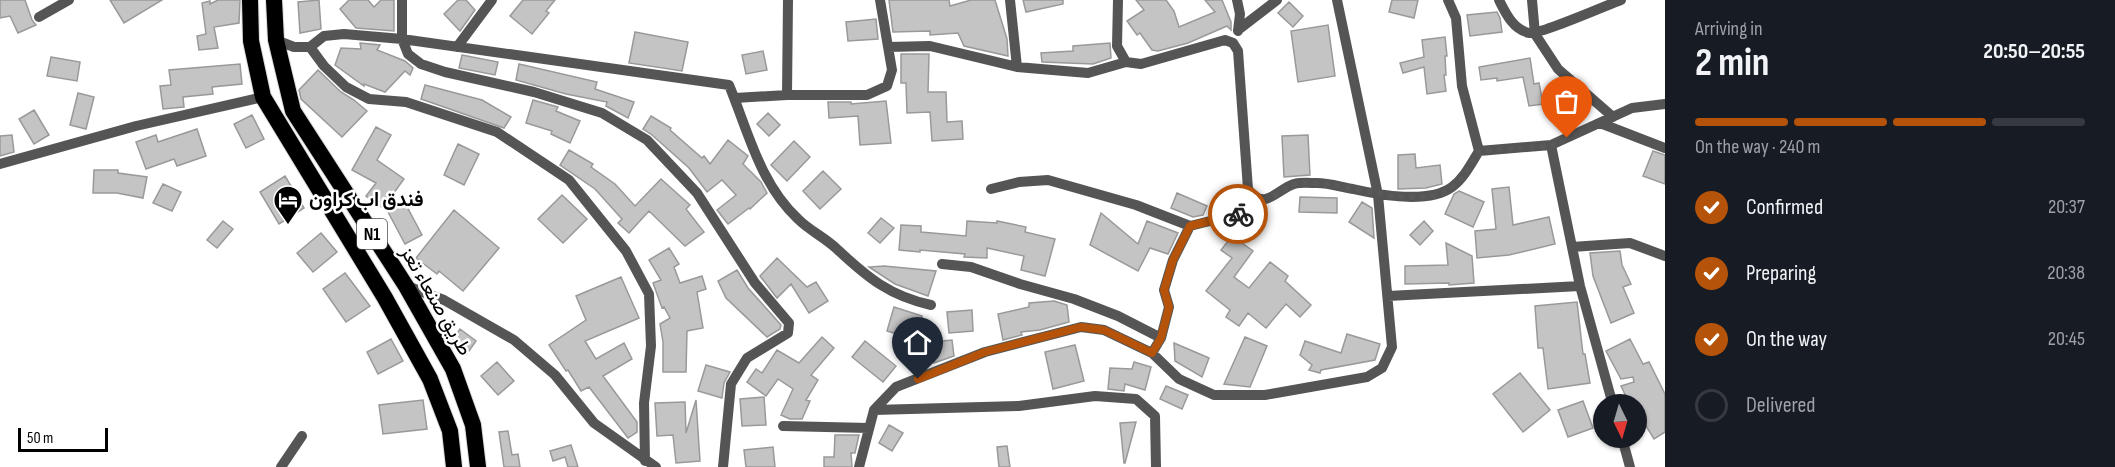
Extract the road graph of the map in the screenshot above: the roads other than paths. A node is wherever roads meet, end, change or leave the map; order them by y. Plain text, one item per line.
1 (69, 0) edge
2 (250, 0) edge
3 (274, 0) edge
4 (402, 0) edge
5 (492, 0) edge
6 (788, 0) edge
7 (880, 0) edge
8 (1010, 0) edge
9 (1118, 0) edge
10 (1237, 0) edge
11 (1276, 0) edge
12 (1337, 0) edge
13 (1448, 0) edge
14 (1499, 0) edge
15 (1532, 0) edge
16 (1621, 0) edge
17 (39, 17) dead end
18 (1238, 30) junction
19 (1535, 34) junction
20 (402, 39) junction
21 (276, 40) junction
22 (1233, 43) junction
23 (310, 47) junction
24 (457, 47) junction
25 (888, 48) junction
26 (1126, 62) junction
27 (1017, 67) junction
28 (787, 95) junction
29 (263, 97) junction
30 (735, 98) junction
31 (1665, 104) edge
32 (1613, 117) junction
33 (1600, 123) junction
34 (1551, 146) junction
35 (1665, 148) edge
36 (1479, 151) junction
37 (0, 164) edge
38 (991, 189) dead end
39 (1378, 195) junction
40 (1260, 199) junction
41 (1190, 226) junction
42 (1572, 247) junction
43 (1665, 256) edge
44 (942, 264) dead end
45 (406, 286) junction
46 (1580, 286) junction
47 (1388, 296) junction
48 (932, 305) dead end
49 (418, 309) junction
50 (397, 320) junction
51 (1161, 338) junction
52 (1152, 353) junction
53 (1610, 394) edge
54 (874, 410) junction
55 (783, 426) dead end
56 (869, 428) junction
57 (302, 436) dead end
58 (1625, 448) edge
59 (651, 464) edge
60 (281, 467) edge
61 (454, 467) edge
62 (478, 467) edge
63 (723, 467) edge
64 (859, 467) edge
65 (1156, 467) edge
66 (1630, 467) edge

1 - 17 street
2 - 29 highway, N1
3 - 21 highway, طريق صنعاء تعز / N1
4 - 20 street
5 - 24 street
6 - 28 street
7 - 25 street
8 - 27 street
9 - 26 street
10 - 18 street
11 - 18 street
12 - 39 street
13 - 36 street
14 - 19 street
15 - 19 street
16 - 19 street
18 - 22 street
19 - 32 street
20 - 23 street
20 - 24 street
20 - 63 street
21 - 23 street
21 - 45 highway, طريق صنعاء تعز / N1
22 - 26 street
22 - 40 street
23 - 59 street
24 - 30 street
25 - 27 street
25 - 28 street
26 - 27 street
28 - 30 street
29 - 37 street
29 - 50 highway, N1
30 - 48 street
31 - 32 street
32 - 33 street
33 - 34 street
33 - 35 street
34 - 36 street
34 - 42 street
36 - 39 street
38 - 41 street
39 - 40 street
39 - 47 street
40 - 41 street
41 - 51 street
42 - 43 street
42 - 46 street
44 - 51 street
45 - 49 highway, طريق صنعاء تعز / N1
45 - 59 street
46 - 47 street
46 - 53 street
47 - 52 street
49 - 50 highway
49 - 62 highway, طريق صنعاء تعز / N1
50 - 61 highway, N1
51 - 52 street
52 - 54 street
54 - 56 street
54 - 65 street
55 - 56 street
56 - 64 street
57 - 60 street
58 - 66 street

